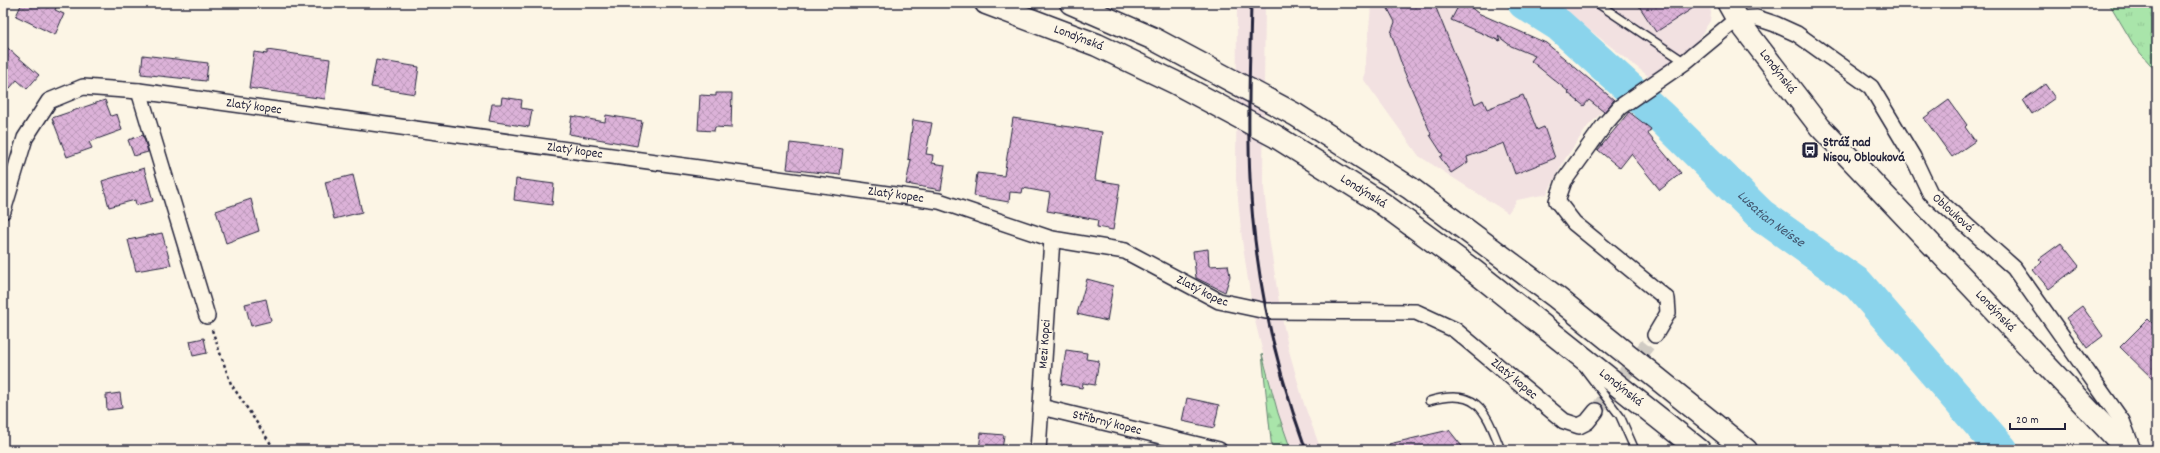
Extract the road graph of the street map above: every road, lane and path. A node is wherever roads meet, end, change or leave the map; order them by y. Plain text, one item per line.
1 (986, 3) edge
2 (1071, 3) edge
3 (1597, 3) edge
4 (1733, 11) edge
5 (1685, 62) junction
6 (139, 91) junction
7 (3, 211) edge
8 (1052, 239) junction
9 (207, 316) joint
10 (1655, 335) tunnel mouth
11 (1565, 345) junction
12 (1429, 401) dead end
13 (1041, 407) junction
14 (1596, 411) tunnel mouth
15 (275, 450) edge
16 (1038, 450) edge
17 (1219, 450) edge
18 (1502, 450) edge
19 (1635, 450) edge
20 (1699, 450) edge
21 (1746, 450) edge
22 (2127, 450) edge
23 (2133, 450) edge

1 - 11 highway, Londýnská
2 - 21 highway
3 - 5 lane
4 - 5 street
4 - 22 street, Londýnská
4 - 23 street, Oblouková
5 - 10 street
6 - 7 street, Zlatý kopec
6 - 8 street, Zlatý kopec
6 - 9 street
8 - 13 street, Mezi Kopci
8 - 14 street, Zlatý kopec
9 - 15 path
11 - 19 lane
11 - 20 highway, Londýnská
12 - 18 lane
13 - 16 street, Mezi Kopci
13 - 17 street, Stříbrný kopec

